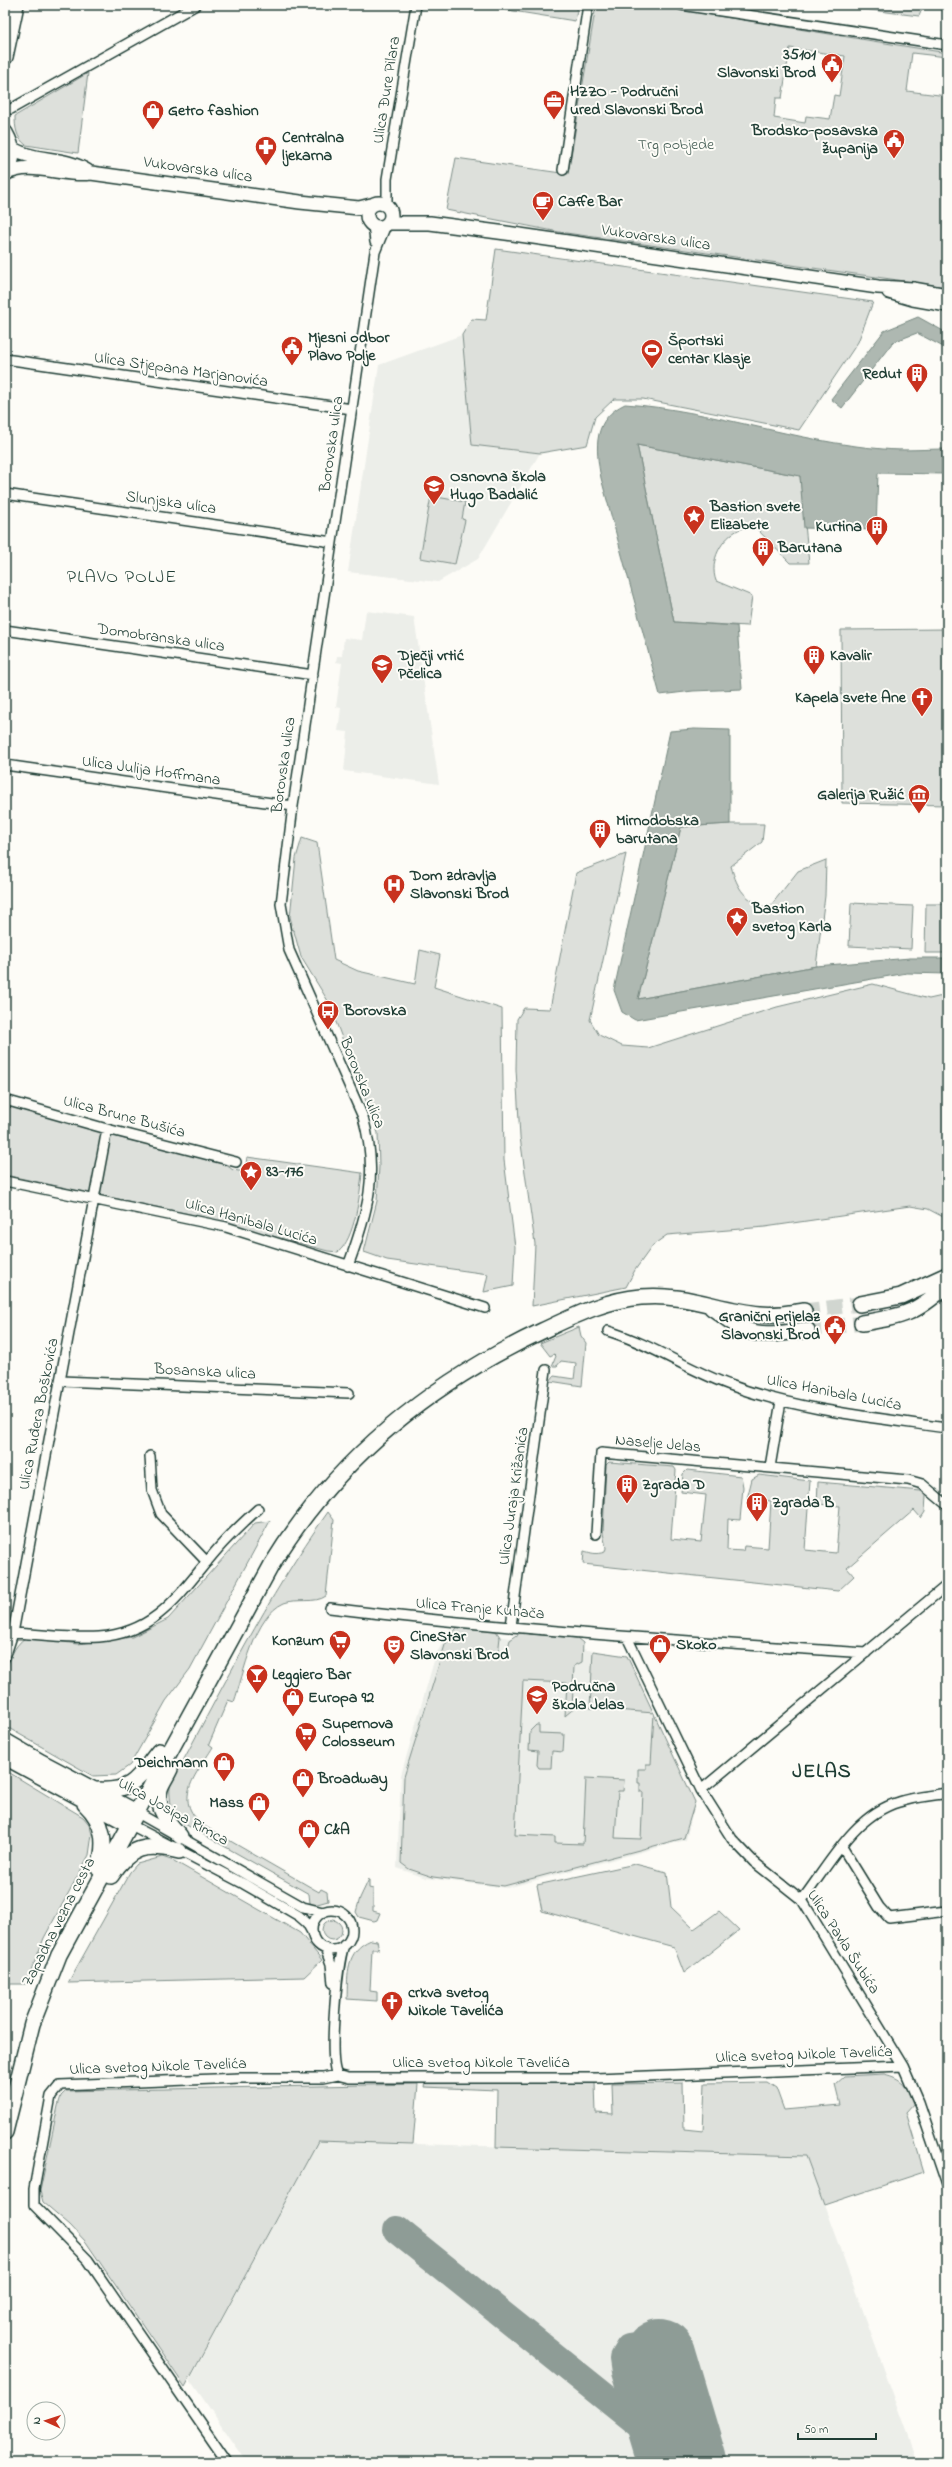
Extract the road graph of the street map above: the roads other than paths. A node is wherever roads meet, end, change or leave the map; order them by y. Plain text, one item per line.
1 (16, 5) edge
2 (196, 5) edge
3 (416, 5) edge
4 (588, 5) edge
5 (681, 5) edge
6 (734, 9) edge
7 (947, 45) edge
8 (5, 57) edge
9 (11, 109) dead end
10 (5, 133) edge
11 (9, 147) edge
12 (563, 170) dead end
13 (5, 173) edge
14 (91, 173) junction
15 (300, 202) junction
16 (380, 206) junction
17 (430, 223) junction
18 (379, 224) junction
19 (878, 288) junction
20 (947, 295) edge
21 (947, 305) edge
22 (5, 359) edge
23 (352, 409) junction
24 (5, 494) edge
25 (332, 542) junction
26 (5, 630) edge
27 (313, 675) junction
28 (5, 765) edge
29 (294, 806) junction
30 (5, 1100) edge
31 (107, 1129) junction
32 (236, 1162) dead end
33 (5, 1181) edge
34 (95, 1199) junction
35 (348, 1266) junction
36 (947, 1275) edge
37 (947, 1285) edge
38 (697, 1300) junction
39 (860, 1304) tunnel mouth
40 (485, 1308) dead end
41 (804, 1311) tunnel mouth
42 (862, 1323) tunnel mouth
43 (806, 1330) tunnel mouth
44 (608, 1331) dead end
45 (546, 1370) dead end
46 (61, 1380) junction
47 (348, 1393) dead end
48 (781, 1401) junction
49 (947, 1428) edge
50 (150, 1456) dead end
51 (770, 1467) junction
52 (947, 1505) edge
53 (258, 1509) dead end
54 (596, 1534) dead end
55 (207, 1562) junction
56 (947, 1586) edge
57 (330, 1608) dead end
58 (512, 1626) junction
59 (9, 1633) edge
60 (627, 1637) junction
61 (866, 1653) junction
62 (5, 1658) edge
63 (180, 1731) junction
64 (5, 1741) edge
65 (172, 1745) junction
66 (5, 1757) edge
67 (96, 1790) junction
68 (701, 1790) junction
69 (947, 1793) edge
70 (74, 1794) junction
71 (133, 1818) junction
72 (180, 1843) junction
73 (842, 1847) junction
74 (94, 1889) junction
75 (802, 1900) junction
76 (947, 1911) edge
77 (323, 1912) junction
78 (76, 1923) junction
79 (312, 1932) junction
80 (344, 1945) junction
81 (326, 1948) junction
82 (335, 2000) junction
83 (902, 2066) junction
84 (337, 2075) junction
85 (5, 2132) edge
86 (947, 2185) edge
87 (227, 2462) edge

1 - 8 main road
2 - 9 street
3 - 16 street, Ulica Đure Pilara
4 - 12 street
5 - 6 street
6 - 7 street
10 - 11 main road
11 - 13 main road
11 - 14 main road, Vukovarska ulica
13 - 14 main road, Vukovarska ulica
14 - 15 main road, Vukovarska ulica
15 - 16 main road, Vukovarska ulica
15 - 18 main road, Vukovarska ulica
16 - 17 main road, Vukovarska ulica
16 - 18 main road
16 - 18 main road
17 - 18 main road, Vukovarska ulica
17 - 19 main road, Vukovarska ulica
18 - 23 street, Borovska ulica
19 - 20 main road, Vukovarska ulica
19 - 21 main road, Vukovarska ulica
22 - 23 street, Ulica Stjepana Marjanovića
23 - 25 street, Borovska ulica
24 - 25 street, Slunjska ulica
25 - 27 street, Borovska ulica
26 - 27 street, Domobranska ulica
27 - 29 street, Borovska ulica
28 - 29 street, Ulica Julija Hoffmana
29 - 35 street, Borovska ulica
30 - 31 street, Ulica Brune Bušića
31 - 32 street, Ulica Brune Bušića
31 - 34 street, Ulica Ruđera Boškovića
33 - 34 street, Ulica Hanibala Lucića
34 - 35 street, Ulica Hanibala Lucića
34 - 46 street, Ulica Ruđera Boškovića
35 - 40 street, Ulica Hanibala Lucića
36 - 39 main road
37 - 42 main road
38 - 41 main road, Zapadna vezna cesta
38 - 43 main road
38 - 63 main road, Zapadna vezna cesta
44 - 48 street, Ulica Hanibala Lucića
45 - 58 street, Ulica Juraja Križanića
46 - 47 street, Bosanska ulica
46 - 59 street, Ulica Ruđera Boškovića
48 - 49 street, Ulica Hanibala Lucića
48 - 51 street
50 - 55 street
51 - 52 street, Naselje Jelas
51 - 54 street, Naselje Jelas
53 - 55 street
55 - 59 street
56 - 61 street
57 - 58 street, Ulica Franje Kuhača
58 - 60 street, Ulica Franje Kuhača
59 - 62 street, Ulica Ruđera Boškovića
60 - 61 street, Ulica Franje Kuhača
60 - 68 street
61 - 68 street
63 - 65 main road, Zapadna vezna cesta
63 - 67 main road
64 - 67 main road, Ulica Josipa Rimca
65 - 71 main road, Zapadna vezna cesta
65 - 72 main road
66 - 70 main road, Ulica Josipa Rimca
67 - 71 main road, Ulica Josipa Rimca
68 - 75 street, Ulica Pavla Šubića
69 - 73 street
70 - 71 main road, Ulica Josipa Rimca
70 - 74 main road
71 - 72 street, Ulica Josipa Rimca
71 - 72 street, Ulica Josipa Rimca
71 - 74 main road, Zapadna vezna cesta
72 - 77 street, Ulica Josipa Rimca
72 - 78 main road
72 - 79 street, Ulica Josipa Rimca
73 - 75 street
73 - 76 street
74 - 78 main road, Zapadna vezna cesta
75 - 83 street, Ulica Pavla Šubića
77 - 79 street
77 - 80 street, Ulica Josipa Rimca
78 - 85 main road, Zapadna vezna cesta
79 - 81 street, Ulica Josipa Rimca
80 - 81 street
80 - 82 street, Ulica Josipa Rimca
81 - 82 street, Ulica Josipa Rimca
82 - 84 street, Ulica Josipa Rimca
83 - 84 street, Ulica svetog Nikole Tavelića
83 - 86 street, Ulica Pavla Šubića
84 - 87 street, Ulica svetog Nikole Tavelića

